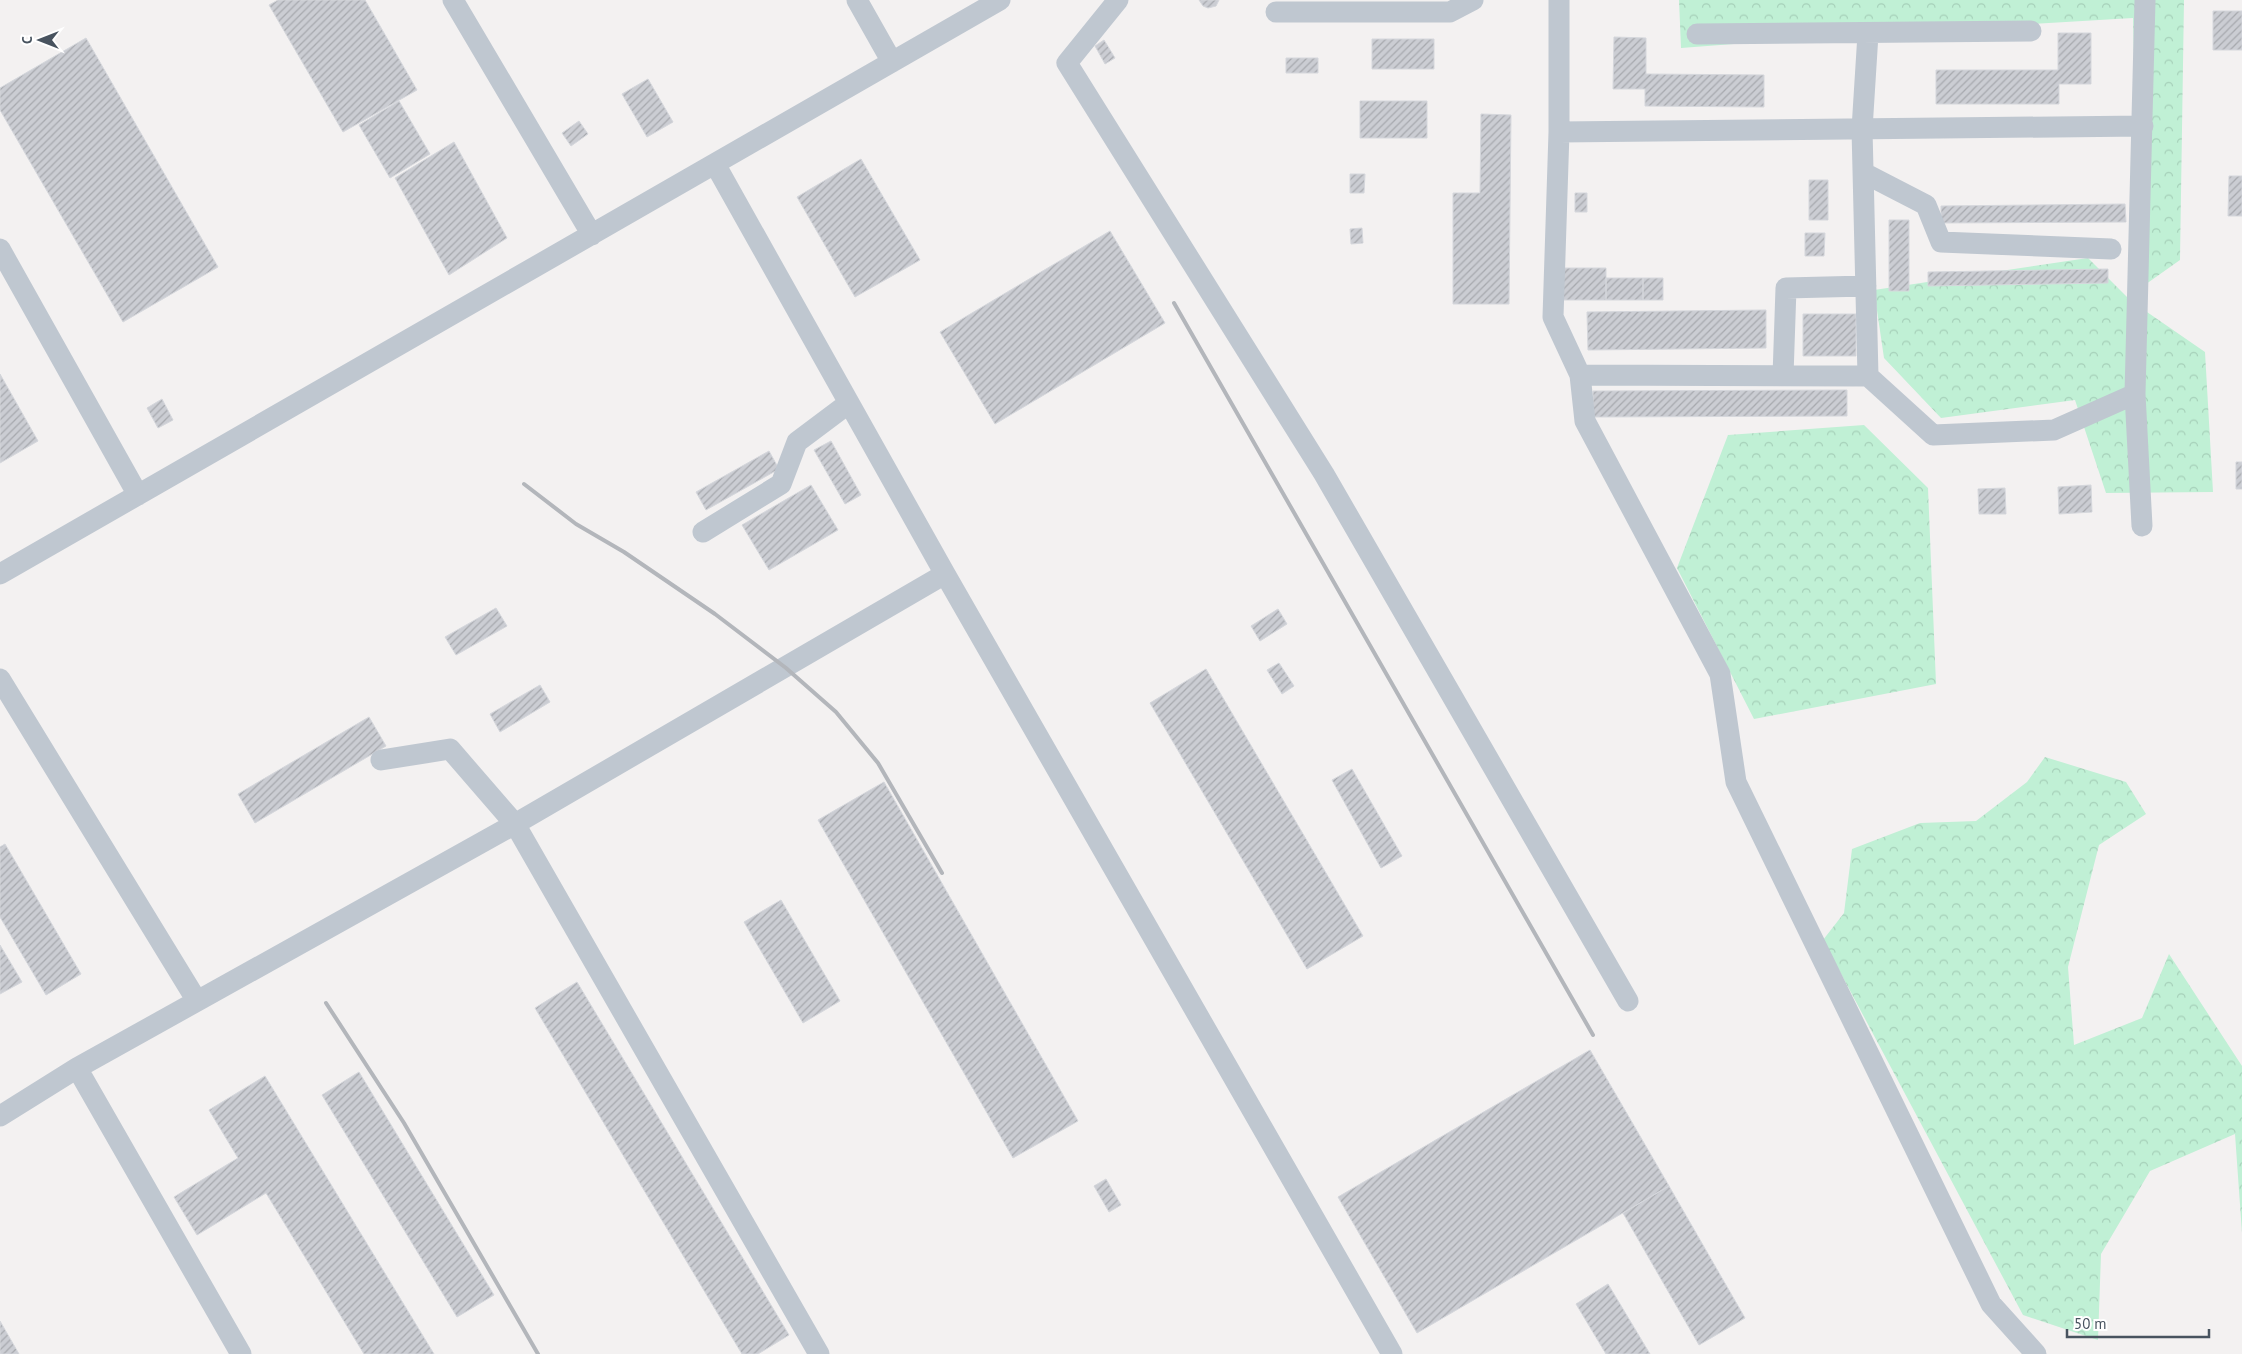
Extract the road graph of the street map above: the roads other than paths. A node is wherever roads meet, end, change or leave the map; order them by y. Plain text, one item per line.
1 (453, 0) edge
2 (857, 0) edge
3 (1000, 0) edge
4 (1118, 0) edge
5 (1473, 0) edge
6 (1558, 0) edge
7 (2145, 0) edge
8 (1276, 12) dead end
9 (2031, 31) dead end
10 (1696, 34) dead end
11 (1868, 34) junction
12 (892, 62) junction
13 (2143, 126) junction
14 (1862, 129) junction
15 (1559, 132) junction
16 (715, 164) junction
17 (1864, 173) junction
18 (592, 235) junction
19 (0, 249) edge
20 (2111, 249) dead end
21 (1866, 286) junction
22 (1580, 375) junction
23 (1783, 376) junction
24 (1868, 376) junction
25 (2135, 394) junction
26 (849, 403) junction
27 (138, 495) junction
28 (2142, 526) dead end
29 (703, 532) dead end
30 (0, 574) edge
31 (945, 574) junction
32 (0, 679) edge
33 (381, 760) dead end
34 (515, 824) junction
35 (197, 1001) junction
36 (1628, 1001) dead end
37 (78, 1068) junction
38 (0, 1116) edge
39 (241, 1354) edge
40 (819, 1354) edge
41 (1392, 1354) edge
42 (2036, 1354) edge

1 - 18 lane
2 - 12 lane
3 - 12 lane
4 - 36 lane
5 - 8 lane
6 - 15 lane
7 - 13 lane
9 - 11 lane
10 - 11 lane
11 - 14 lane
12 - 16 lane
13 - 14 lane
13 - 25 lane
14 - 15 lane
14 - 17 lane
15 - 22 lane
16 - 18 lane
16 - 26 lane
17 - 20 lane
17 - 21 lane
18 - 27 lane
19 - 27 lane
21 - 23 lane
21 - 24 lane
22 - 23 lane
22 - 42 lane
23 - 24 lane
24 - 25 lane
25 - 28 lane
26 - 29 lane
26 - 31 lane
27 - 30 lane
31 - 34 lane
31 - 41 lane
32 - 35 lane
33 - 34 lane
34 - 35 lane
34 - 40 lane
35 - 37 lane
37 - 38 lane
37 - 39 lane

